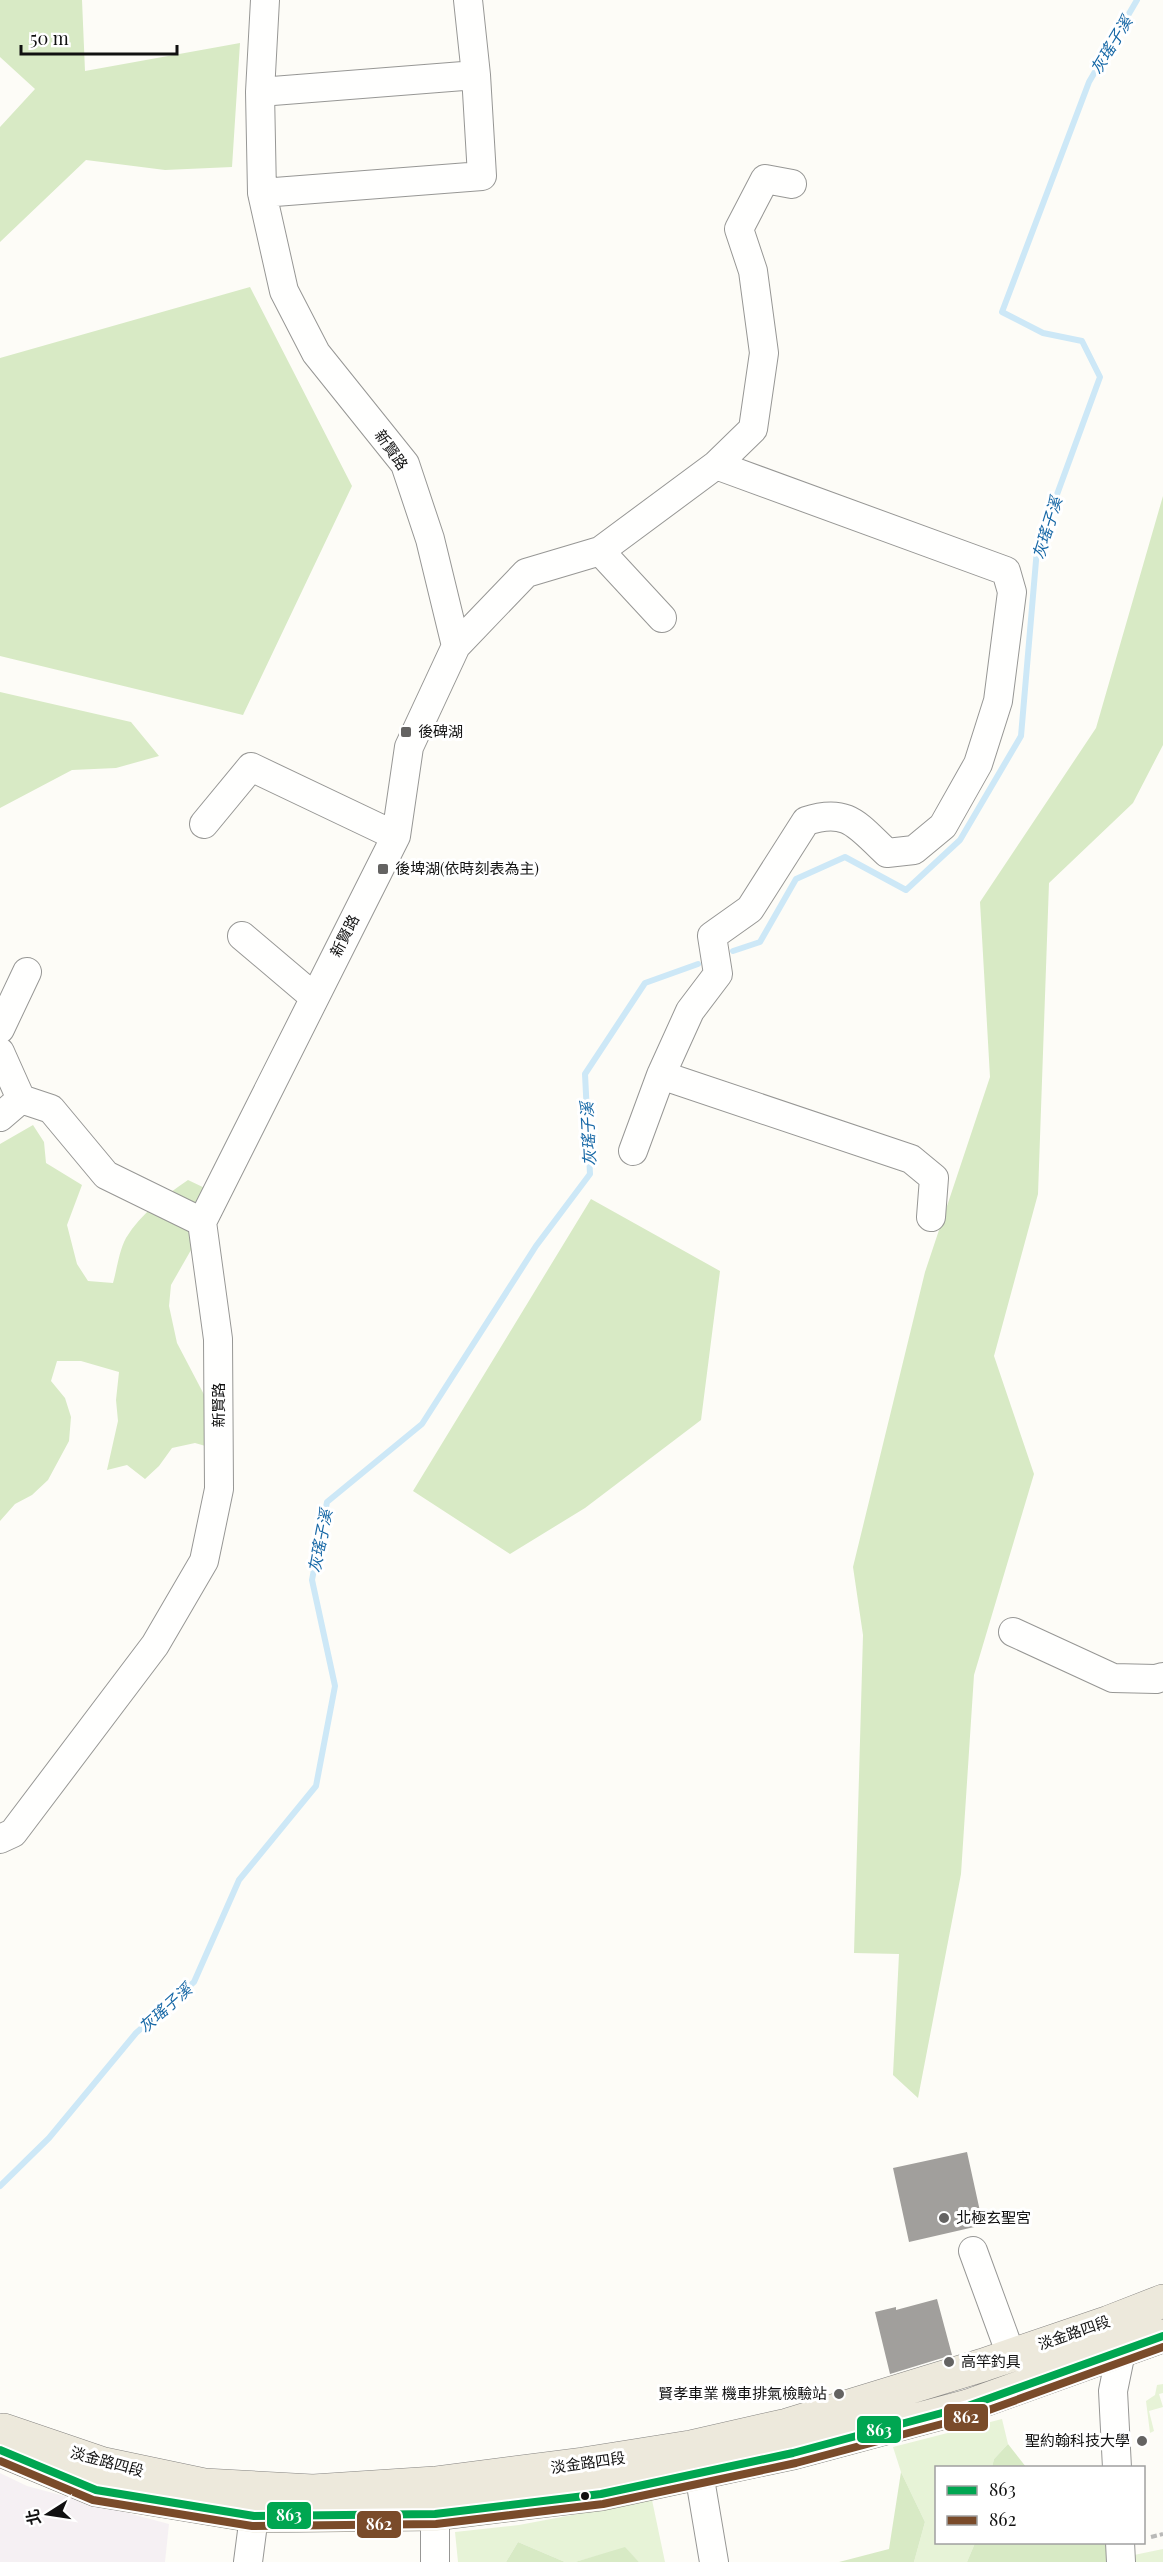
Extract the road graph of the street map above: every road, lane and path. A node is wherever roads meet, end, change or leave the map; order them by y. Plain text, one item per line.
1 (266, 0) edge
2 (468, 0) edge
3 (476, 75) junction
4 (260, 92) junction
5 (792, 184) dead end
6 (262, 193) junction
7 (717, 465) junction
8 (600, 551) junction
9 (662, 618) dead end
10 (456, 646) junction
11 (204, 824) dead end
12 (396, 836) junction
13 (242, 936) dead end
14 (27, 972) dead end
15 (314, 997) junction
16 (0, 1029) edge
17 (0, 1053) edge
18 (661, 1075) junction
19 (21, 1099) junction
20 (0, 1117) edge
21 (633, 1151) dead end
22 (931, 1217) dead end
23 (202, 1222) junction
24 (1013, 1632) dead end
25 (1163, 1677) edge
26 (0, 1839) edge
27 (973, 2251) dead end
28 (1163, 2301) edge
29 (1109, 2322) junction
30 (1163, 2336) edge
31 (1121, 2352) junction
32 (1011, 2355) junction
33 (0, 2428) edge
34 (0, 2450) edge
35 (1117, 2466) edge
36 (699, 2473) junction
37 (435, 2499) junction
38 (254, 2516) junction
39 (1163, 2534) edge
40 (1151, 2537) dead end
41 (1120, 2544) edge
42 (248, 2562) edge
43 (435, 2562) edge
44 (714, 2562) edge
45 (1121, 2562) edge

1 - 4 street, 新賢路
2 - 3 street
3 - 4 street
3 - 6 street
4 - 6 street, 新賢路
5 - 7 street
6 - 10 street, 新賢路
7 - 8 street
7 - 18 street
8 - 9 street
8 - 10 street
10 - 12 street, 新賢路
11 - 12 street
12 - 15 street, 新賢路
13 - 15 street
14 - 16 street
15 - 23 street, 新賢路
17 - 19 street
18 - 21 street
18 - 22 street
19 - 20 street
19 - 23 street
23 - 26 street, 新賢路
24 - 25 street
27 - 32 street
28 - 29 main road, 淡金路四段
29 - 31 street
29 - 32 main road, 淡金路四段
30 - 31 main road, 淡金路四段
31 - 35 street
31 - 36 main road, 淡金路四段
32 - 37 main road, 淡金路四段
33 - 37 main road, 淡金路四段
34 - 38 main road, 淡金路四段
36 - 37 main road, 淡金路四段
36 - 44 street
37 - 38 main road, 淡金路四段
37 - 43 street
38 - 42 street
39 - 40 path
41 - 45 street

